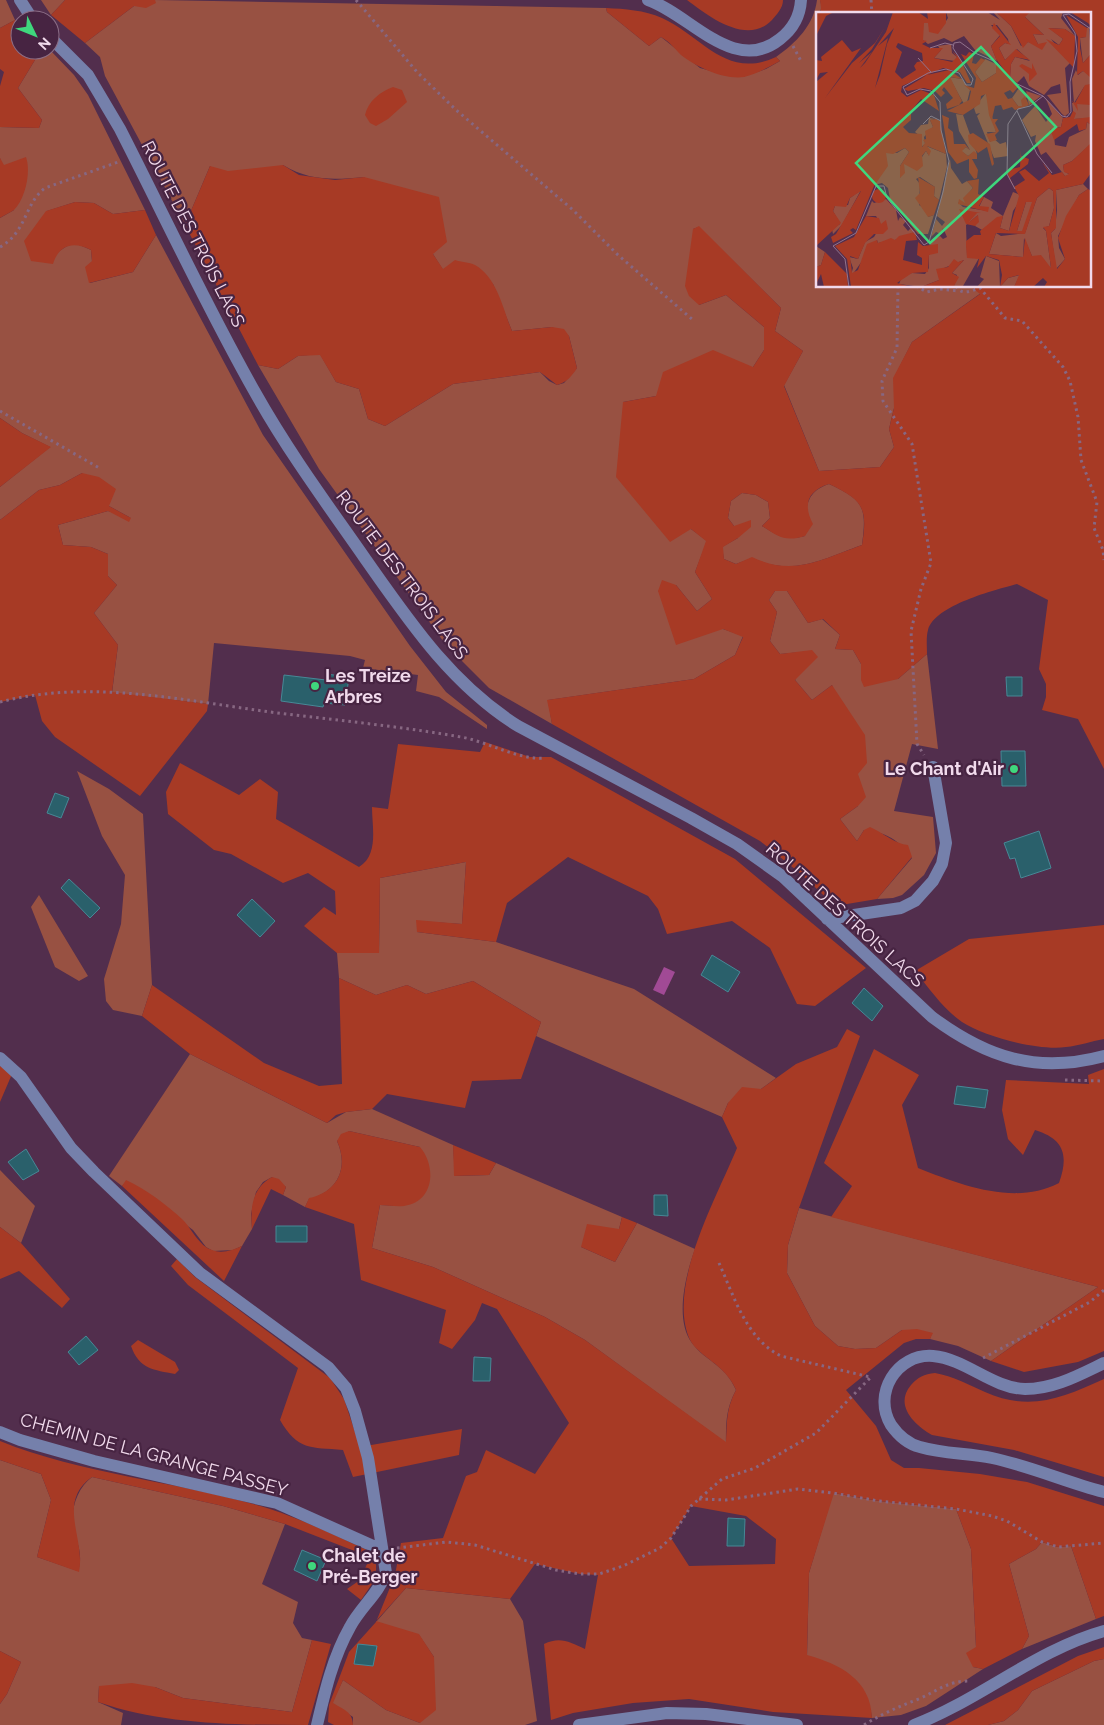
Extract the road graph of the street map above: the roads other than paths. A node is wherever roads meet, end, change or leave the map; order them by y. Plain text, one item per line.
1 (648, 0) edge
2 (801, 0) edge
3 (60, 47) edge
4 (933, 767) road end
5 (827, 919) junction
6 (1104, 1056) edge
7 (0, 1058) edge
8 (1104, 1363) edge
9 (0, 1432) edge
10 (1104, 1492) edge
11 (382, 1550) junction
12 (1104, 1631) edge
13 (317, 1725) edge
14 (578, 1725) edge
15 (797, 1725) edge
16 (914, 1725) edge

1 - 2 street
3 - 5 street, ROUTE DES TROIS LACS
4 - 5 street
5 - 6 street, ROUTE DES TROIS LACS
7 - 11 street
8 - 10 street
9 - 11 street, CHEMIN DE LA GRANGE PASSEY
11 - 13 street
12 - 16 street
14 - 15 street

